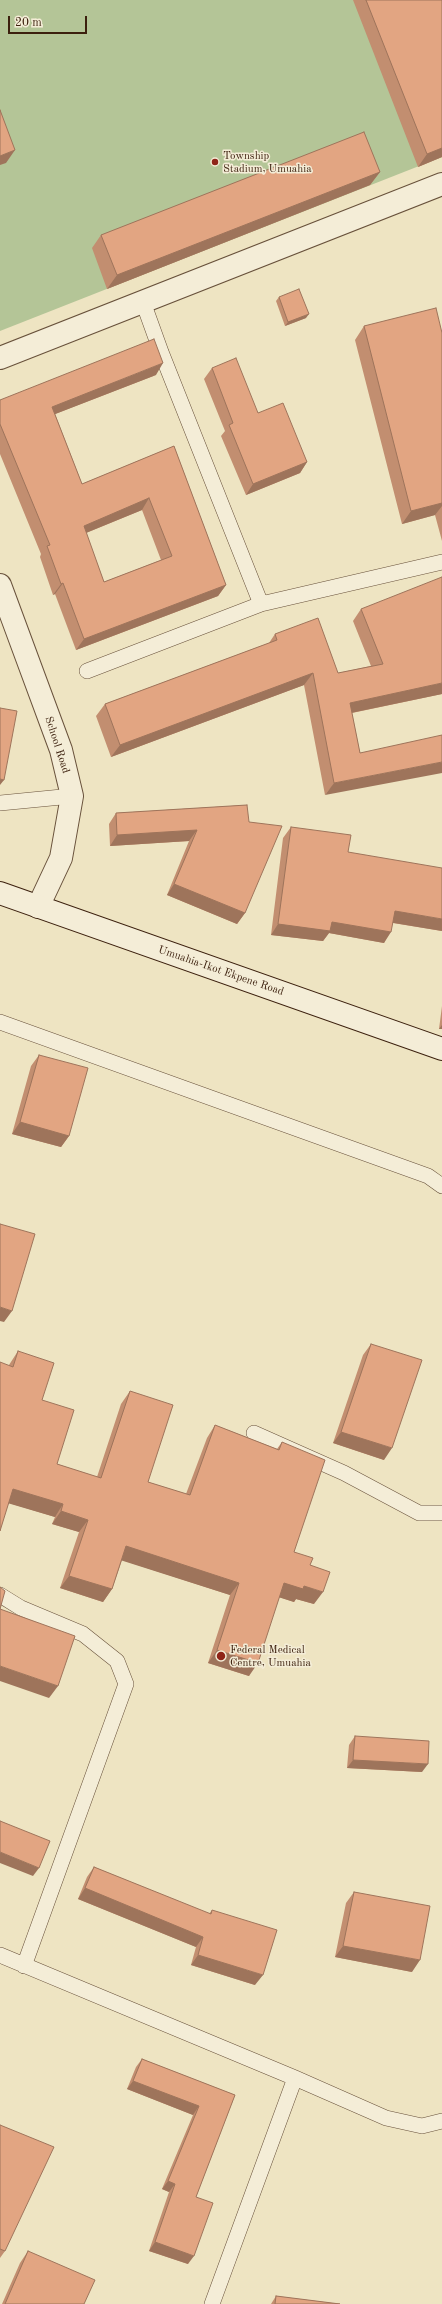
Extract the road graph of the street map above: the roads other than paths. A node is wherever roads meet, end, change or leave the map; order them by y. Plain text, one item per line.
1 (442, 184) edge
2 (143, 302) junction
3 (0, 358) edge
4 (442, 562) edge
5 (0, 585) edge
6 (261, 604) junction
7 (87, 671) dead end
8 (72, 796) junction
9 (0, 803) edge
10 (0, 893) edge
11 (38, 907) junction
12 (0, 1022) edge
13 (442, 1049) edge
14 (442, 1186) edge
15 (254, 1433) dead end
16 (442, 1513) edge
17 (0, 1595) edge
18 (0, 1955) edge
19 (24, 1966) junction
20 (295, 2078) junction
21 (442, 2121) edge
22 (212, 2304) edge

1 - 2 street
2 - 3 street
2 - 6 lane
4 - 6 lane
5 - 8 street, School Road
6 - 7 lane
8 - 9 lane
8 - 11 street, School Road
10 - 11 street, Umuahia-Ikot Ekpene Road
11 - 13 street, Umuahia-Ikot Ekpene Road
12 - 14 lane
15 - 16 lane
17 - 19 lane
18 - 19 lane
19 - 20 lane
20 - 21 lane
20 - 22 lane

